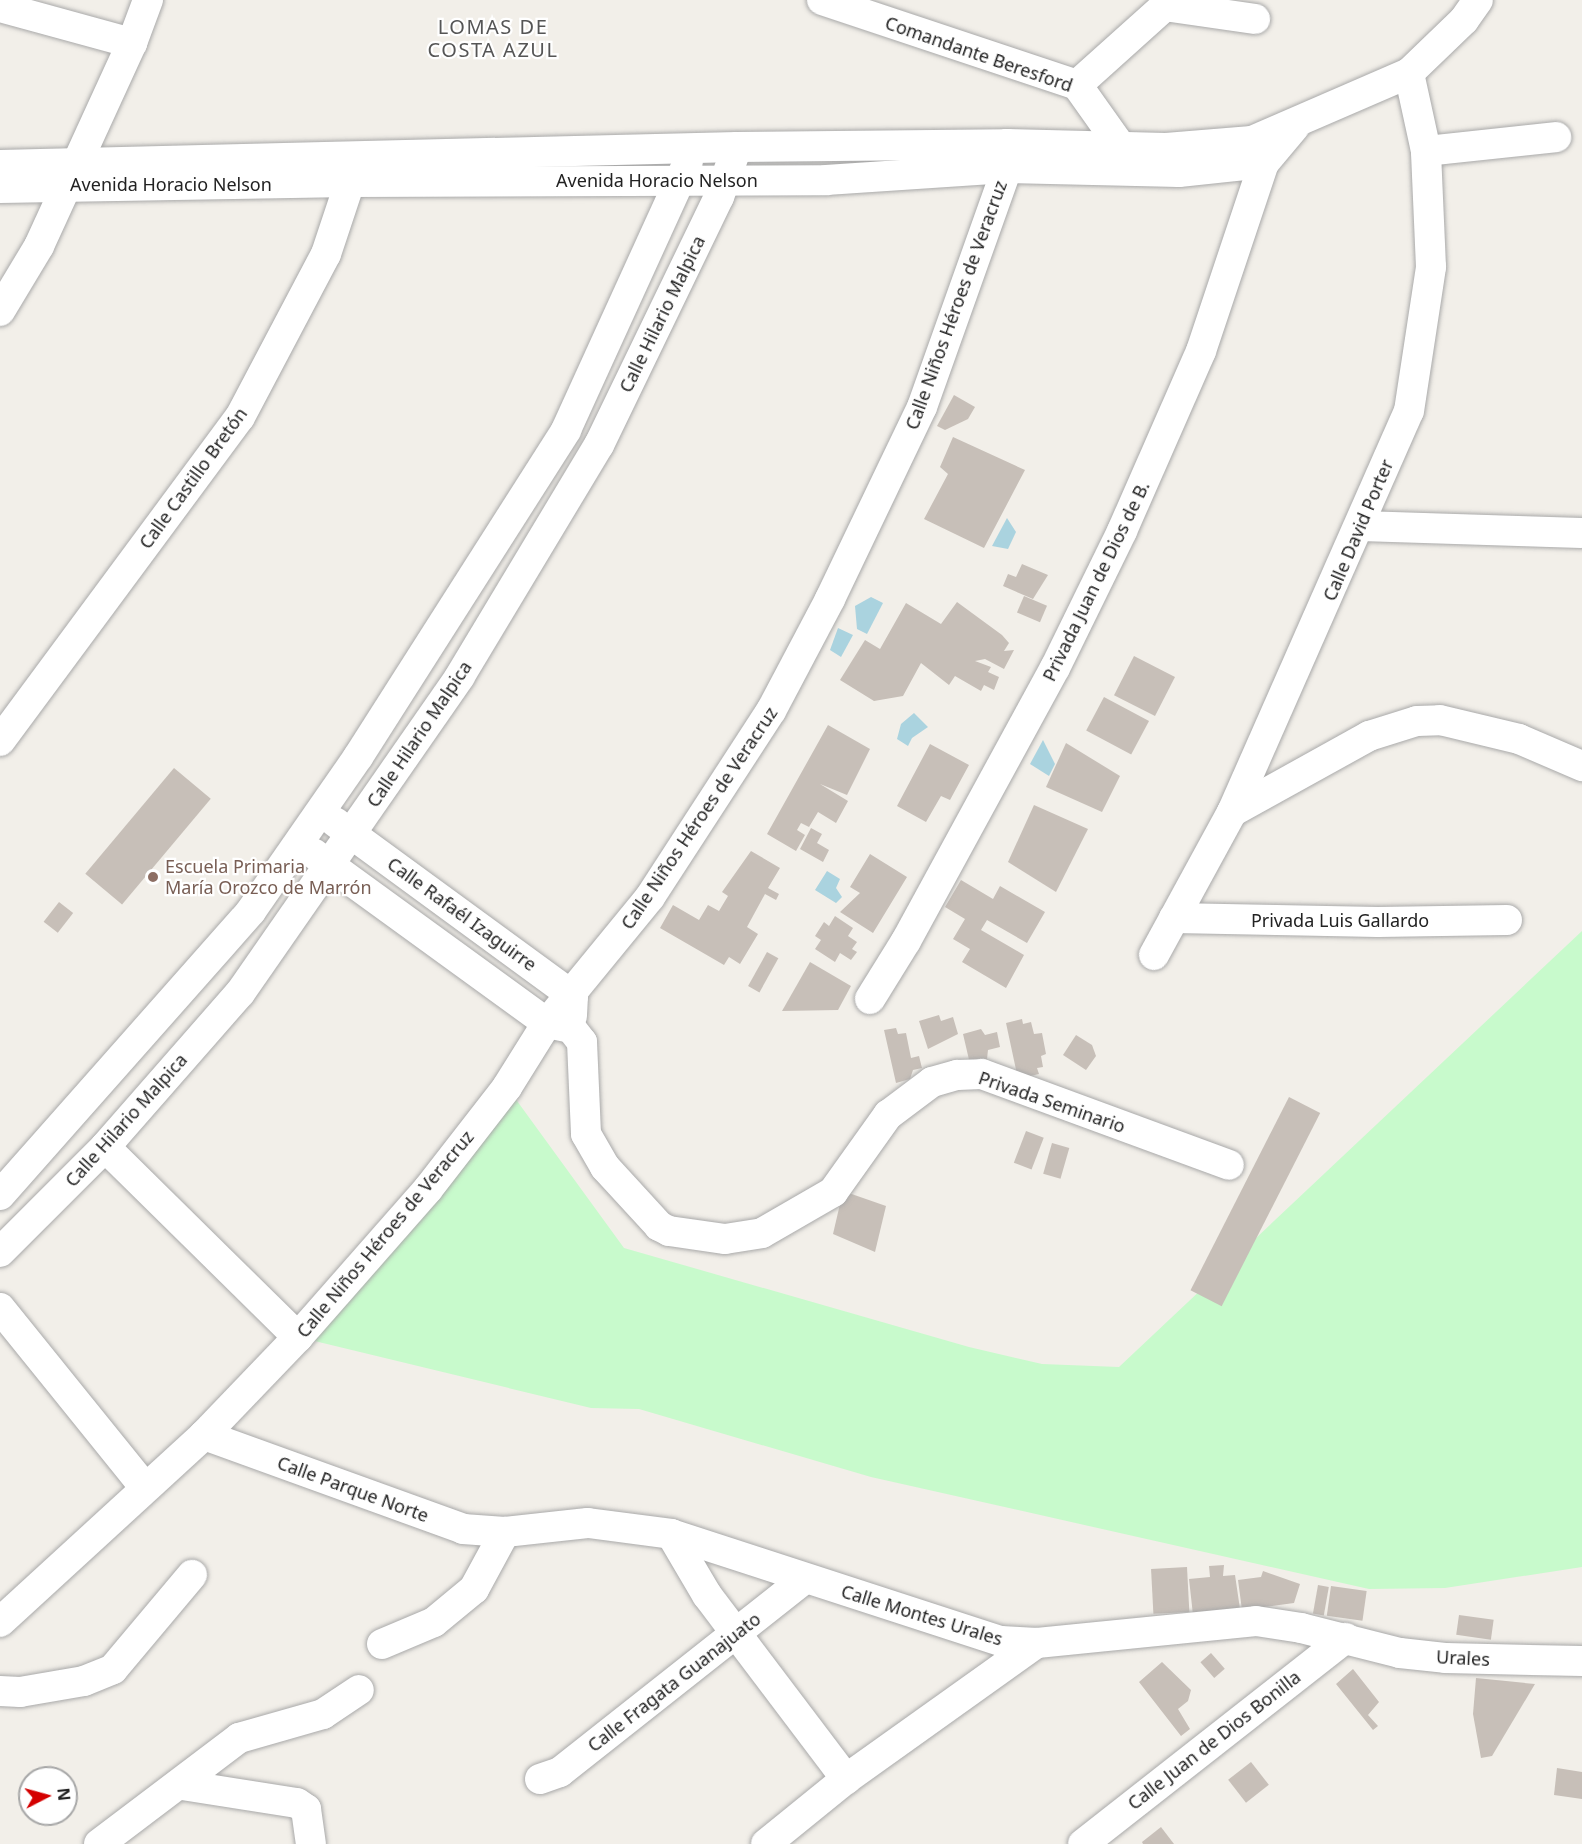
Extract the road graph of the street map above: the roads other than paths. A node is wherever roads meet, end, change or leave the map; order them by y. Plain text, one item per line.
1 (148, 0) edge
2 (822, 0) edge
3 (1478, 0) edge
4 (0, 7) edge
5 (1255, 19) dead end
6 (132, 43) junction
7 (1409, 73) junction
8 (1077, 85) junction
9 (1556, 137) dead end
10 (737, 147) junction
11 (693, 148) junction
12 (1426, 151) junction
13 (1258, 152) junction
14 (1007, 156) junction
15 (1122, 159) junction
16 (0, 165) edge
17 (351, 169) junction
18 (71, 174) junction
19 (682, 180) junction
20 (725, 180) junction
21 (0, 188) edge
22 (0, 311) edge
23 (1360, 526) junction
24 (1582, 532) edge
25 (0, 741) edge
26 (1582, 766) edge
27 (1232, 812) junction
28 (320, 813) junction
29 (351, 832) junction
30 (298, 842) junction
31 (330, 864) junction
32 (1174, 918) junction
33 (1507, 920) dead end
34 (1154, 955) dead end
35 (573, 996) junction
36 (870, 999) dead end
37 (559, 1026) junction
38 (105, 1147) junction
39 (1229, 1165) dead end
40 (0, 1195) edge
41 (0, 1252) edge
42 (0, 1308) edge
43 (298, 1337) junction
44 (204, 1435) junction
45 (145, 1488) junction
46 (504, 1532) junction
47 (671, 1534) junction
48 (192, 1575) dead end
49 (804, 1580) junction
50 (0, 1622) edge
51 (737, 1631) junction
52 (1346, 1638) junction
53 (1036, 1643) junction
54 (382, 1644) dead end
55 (1582, 1661) edge
56 (359, 1690) dead end
57 (0, 1691) edge
58 (540, 1779) dead end
59 (846, 1779) junction
60 (182, 1785) junction
61 (99, 1844) edge
62 (311, 1844) edge
63 (766, 1844) edge
64 (1083, 1844) edge

1 - 6 street
2 - 8 street, Comandante Beresford
3 - 7 street
4 - 6 street
5 - 8 street
6 - 18 street
7 - 12 street, Calle David Porter
7 - 13 street
8 - 15 street, Comandante Beresford
9 - 12 street
10 - 11 street, Avenida Horacio Nelson
10 - 14 street, Avenida Horacio Nelson
10 - 20 street, Calle Hilario Malpica
11 - 17 street, Avenida Horacio Nelson
11 - 19 street, Calle Hilario Malpica
12 - 23 street, Calle David Porter
13 - 15 street, Avenida Horacio Nelson
13 - 36 street, Privada Juan de Dios de B.
14 - 15 street, Avenida Horacio Nelson
14 - 20 street, Avenida Horacio Nelson
14 - 35 street, Calle Niños Héroes de Veracruz
16 - 18 street, Avenida Horacio Nelson
17 - 18 street, Avenida Horacio Nelson
17 - 19 street, Avenida Horacio Nelson
17 - 25 street, Calle Castillo Bretón
18 - 21 street, Avenida Horacio Nelson
18 - 22 street
19 - 20 street, Avenida Horacio Nelson
19 - 28 street, Calle Hilario Malpica
20 - 29 street, Calle Hilario Malpica
23 - 24 street
23 - 27 street, Calle David Porter
26 - 27 street
27 - 32 street, Calle David Porter
28 - 29 street, Calle Rafaél Izaguirre
28 - 30 street, Calle Hilario Malpica
29 - 31 street, Calle Hilario Malpica
29 - 35 street, Calle Rafaél Izaguirre
30 - 31 street, Calle Rafaél Izaguirre
30 - 40 street, Calle Hilario Malpica
31 - 37 street, Calle Rafaél Izaguirre
31 - 38 street, Calle Hilario Malpica
32 - 33 street, Privada Luis Gallardo
32 - 34 street, Calle David Porter
35 - 37 street, Privada Seminario
37 - 39 street, Privada Seminario
37 - 43 street, Calle Niños Héroes de Veracruz
38 - 41 street, Calle Hilario Malpica
38 - 43 street
42 - 45 street
43 - 44 street, Calle Niños Héroes de Veracruz
44 - 45 street, Calle Niños Héroes de Veracruz
44 - 46 street, Calle Parque Norte
45 - 50 street, Calle Niños Héroes de Veracruz
46 - 47 street, Calle Montes Urales
46 - 54 street
47 - 49 street, Calle Montes Urales
47 - 51 street
48 - 57 street
49 - 51 street, Calle Fragata Guanajuato
49 - 53 street, Calle Montes Urales
51 - 58 street, Calle Fragata Guanajuato
51 - 59 street
52 - 53 street, Calle Montes Urales
52 - 55 street, Urales
52 - 64 street, Calle Juan de Dios Bonilla
53 - 59 street
56 - 60 street
59 - 63 street
60 - 61 street
60 - 62 street

